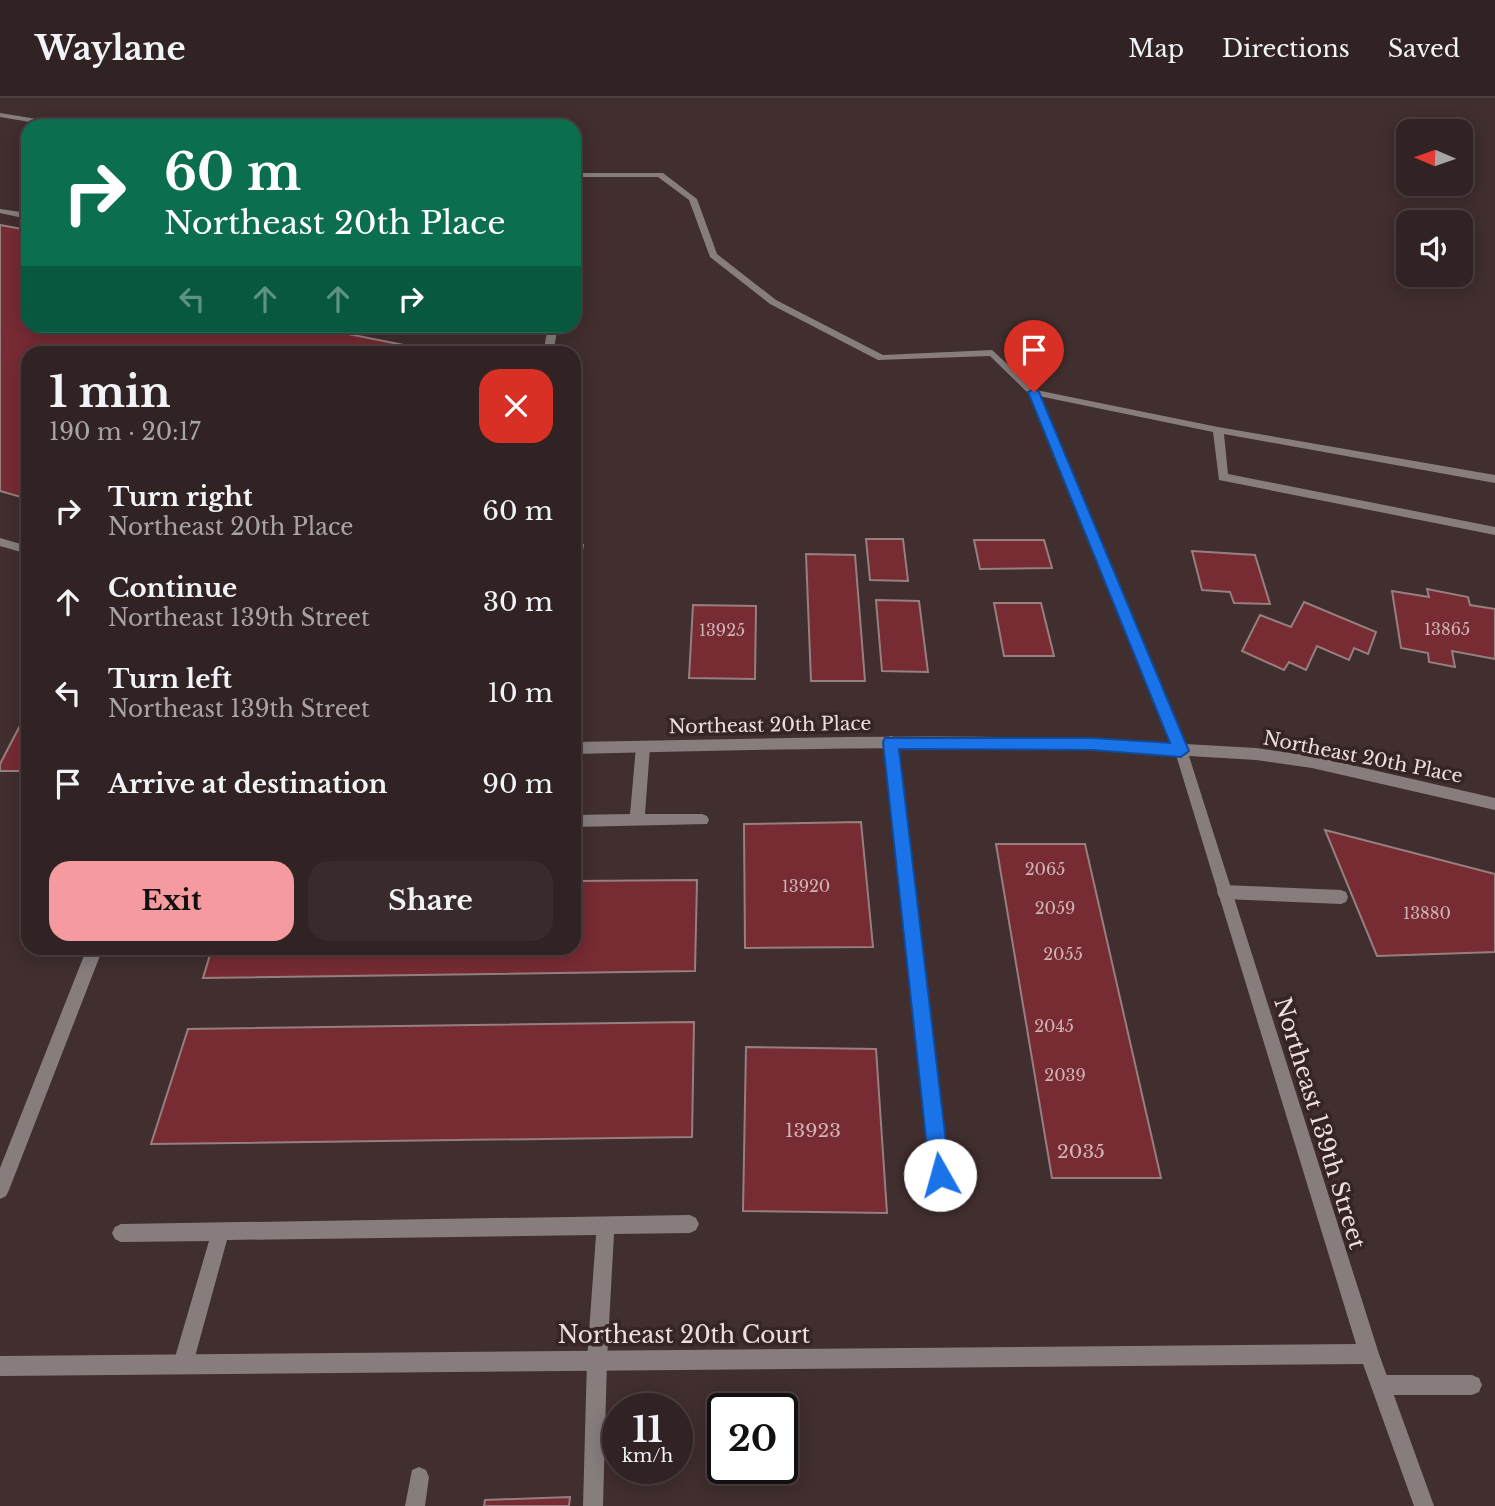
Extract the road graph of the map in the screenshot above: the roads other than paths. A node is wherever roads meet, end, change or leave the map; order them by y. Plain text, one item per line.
1 (0, 115) edge
2 (25, 119) edge
3 (581, 175) edge
4 (0, 211) edge
5 (21, 215) edge
6 (1034, 392) junction
7 (1218, 430) junction
8 (1495, 478) edge
9 (1495, 531) edge
10 (0, 542) edge
11 (21, 548) edge
12 (891, 742) junction
13 (643, 747) junction
14 (581, 748) edge
15 (1181, 751) junction
16 (1495, 804) edge
17 (702, 820) dead end
18 (581, 821) edge
19 (637, 821) junction
20 (1224, 892) junction
21 (1341, 897) dead end
22 (92, 955) edge
23 (940, 1175) dead end
24 (0, 1190) edge
25 (690, 1224) dead end
26 (606, 1225) junction
27 (221, 1231) junction
28 (121, 1233) dead end
29 (1369, 1354) junction
30 (597, 1360) junction
31 (183, 1364) junction
32 (0, 1366) edge
33 (1381, 1385) junction
34 (1472, 1385) dead end
35 (419, 1477) dead end
36 (415, 1506) edge
37 (593, 1506) edge
38 (1424, 1506) edge

1 - 2 street
3 - 6 street
4 - 5 street
6 - 7 street
6 - 15 street, Northeast 139th Street
7 - 8 street
7 - 9 street
10 - 11 street
12 - 13 street, Northeast 20th Place
12 - 15 street, Northeast 20th Place
12 - 23 street
13 - 14 street, Northeast 20th Place
13 - 19 street
15 - 16 street, Northeast 20th Place
15 - 20 street, Northeast 139th Street
17 - 19 street
18 - 19 street
20 - 21 street
20 - 29 street, Northeast 139th Street
22 - 24 street
25 - 26 street
26 - 27 street
26 - 30 street
27 - 28 street
27 - 31 street
29 - 30 street, Northeast 20th Court
29 - 33 street, Northeast 139th Street
30 - 31 street, Northeast 20th Court
30 - 37 street
31 - 32 street, Northeast 20th Court
33 - 34 street
33 - 38 street, Northeast 139th Street
35 - 36 street

